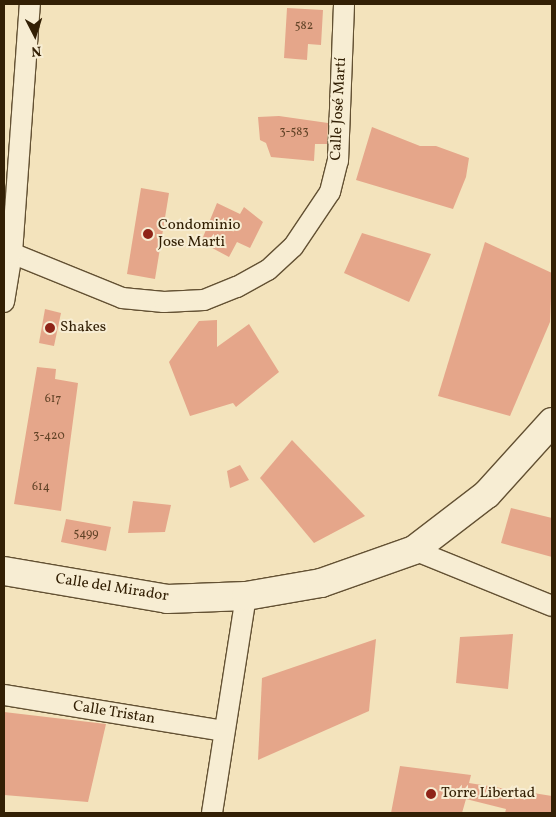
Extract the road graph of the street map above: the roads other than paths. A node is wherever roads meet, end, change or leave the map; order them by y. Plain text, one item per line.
1 (30, 4) edge
2 (344, 4) edge
3 (8, 251) edge
4 (4, 302) edge
5 (552, 422) edge
6 (414, 550) junction
7 (4, 571) edge
8 (246, 596) junction
9 (552, 606) edge
10 (4, 695) edge
11 (224, 731) junction
12 (212, 813) edge

1 - 3 street
2 - 3 street, Calle José Martí
3 - 4 street
5 - 6 street, Calle del Mirador
6 - 8 street, Calle del Mirador
6 - 9 street
7 - 8 street, Calle del Mirador
8 - 11 street
10 - 11 street, Calle Tristan
11 - 12 street

